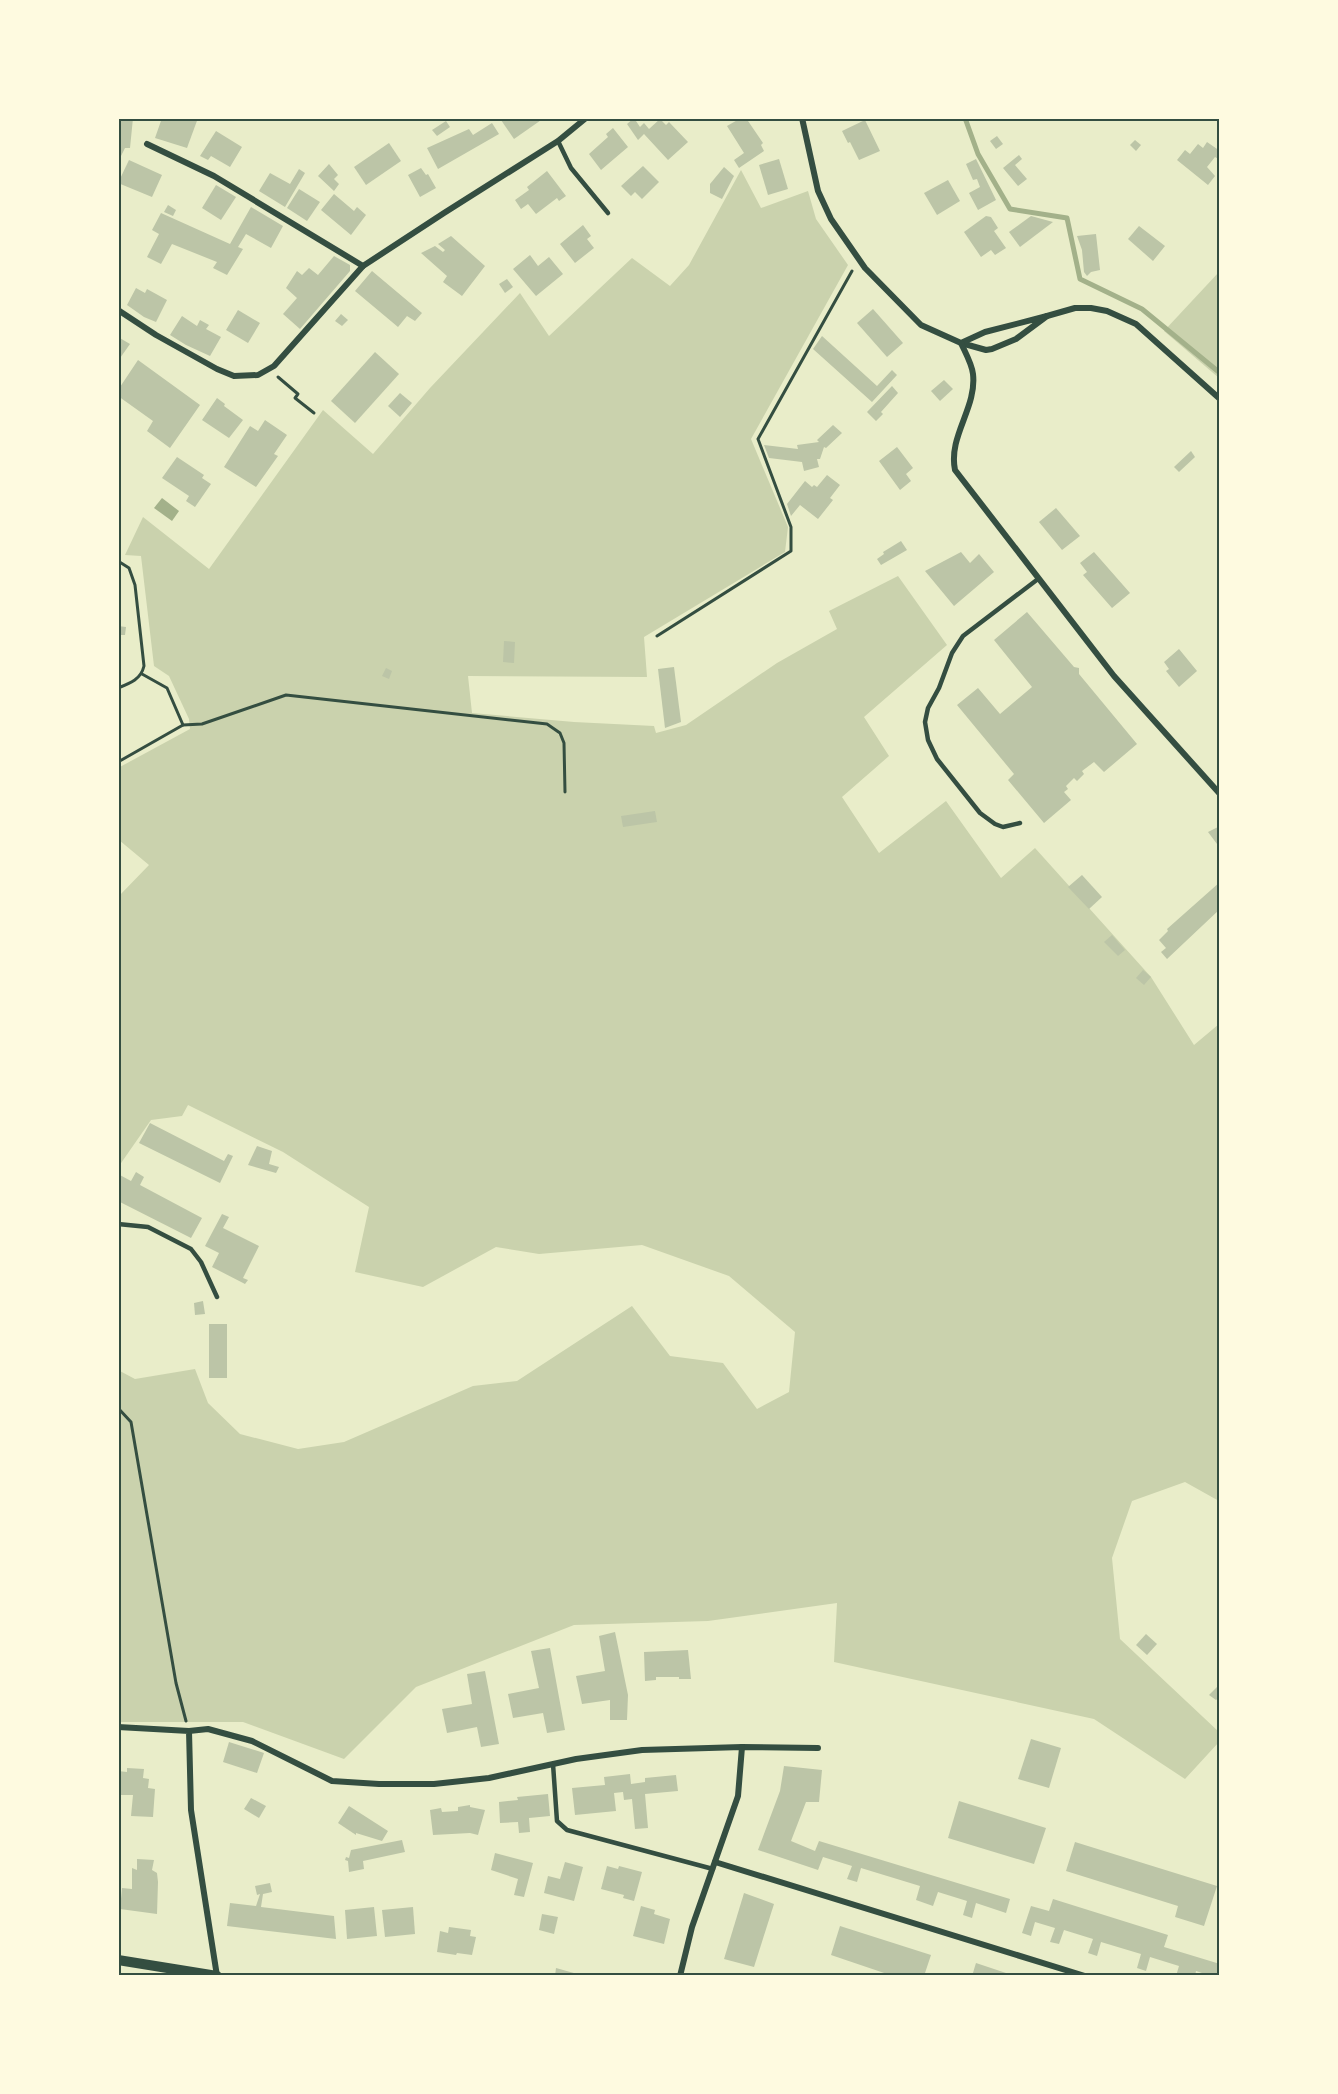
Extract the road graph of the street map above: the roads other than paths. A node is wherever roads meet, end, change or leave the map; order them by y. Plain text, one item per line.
1 (586, 118) edge
2 (802, 118) edge
3 (558, 141) junction
4 (147, 144) dead end
5 (608, 213) dead end
6 (363, 266) junction
7 (118, 310) edge
8 (1047, 316) junction
9 (961, 343) junction
10 (1220, 399) edge
11 (1038, 579) junction
12 (1220, 794) edge
13 (1020, 823) dead end
14 (118, 1224) edge
15 (217, 1297) dead end
16 (118, 1727) edge
17 (189, 1731) junction
18 (741, 1747) junction
19 (818, 1748) dead end
20 (553, 1764) junction
21 (714, 1865) junction
22 (118, 1960) edge
23 (217, 1976) edge
24 (680, 1976) edge
25 (1085, 1976) edge

1 - 3 street
2 - 9 street
3 - 5 lane
3 - 6 street
4 - 6 street
6 - 7 street
8 - 9 street
8 - 9 street
8 - 10 street
9 - 11 street
11 - 12 street
11 - 13 lane
14 - 15 lane
16 - 17 street
17 - 20 street
17 - 23 street
18 - 19 street
18 - 20 street
18 - 21 street
20 - 21 lane
21 - 24 street
21 - 25 street
22 - 23 street

